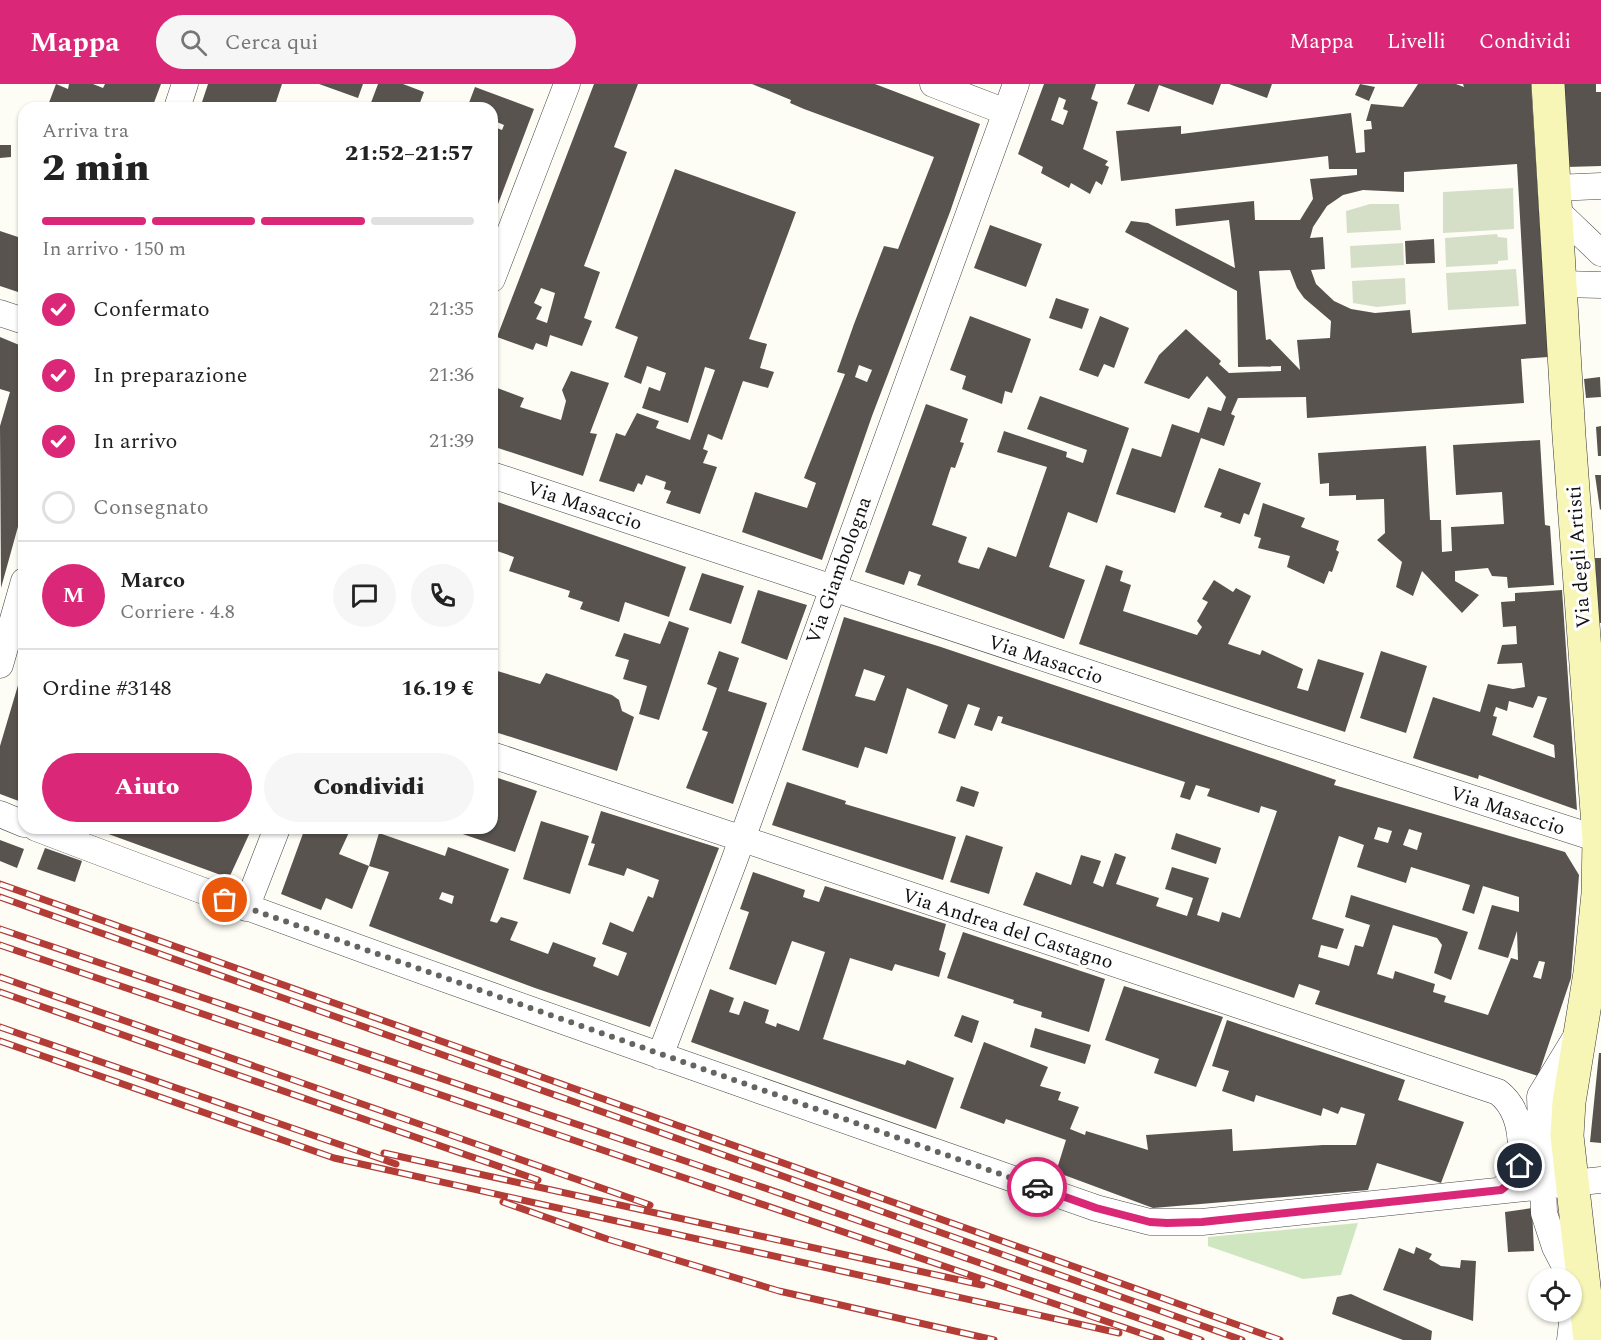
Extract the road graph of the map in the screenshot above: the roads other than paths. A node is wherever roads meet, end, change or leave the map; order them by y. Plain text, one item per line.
1 (185, 84) edge
2 (567, 84) edge
3 (933, 84) edge
4 (1016, 84) edge
5 (1548, 84) edge
6 (179, 102) edge
7 (1006, 112) junction
8 (1601, 186) edge
9 (1555, 199) junction
10 (1601, 254) edge
11 (498, 263) edge
12 (1562, 284) junction
13 (1601, 285) edge
14 (0, 312) edge
15 (18, 319) edge
16 (498, 477) edge
17 (832, 588) junction
18 (18, 602) edge
19 (0, 665) edge
20 (498, 757) edge
21 (0, 814) edge
22 (18, 822) edge
23 (52, 834) edge
24 (276, 834) edge
25 (1600, 839) edge
26 (742, 840) junction
27 (246, 908) junction
28 (1580, 1030) junction
29 (660, 1056) junction
30 (1570, 1189) edge
31 (1501, 1190) junction
32 (1566, 1268) edge
33 (1570, 1268) edge
34 (1575, 1268) edge
35 (1577, 1322) edge
36 (1579, 1322) edge
37 (1570, 1340) edge
38 (1581, 1340) edge

1 - 6 street
2 - 11 street
3 - 7 street
4 - 7 street, Via Giambologna
5 - 9 street, Via degli Artisti
7 - 17 street, Via Giambologna
8 - 9 street
9 - 10 street
9 - 12 street, Via degli Artisti
12 - 13 street
12 - 25 street, Via degli Artisti
14 - 15 street
16 - 17 street, Via Masaccio
17 - 25 street, Via Masaccio
17 - 26 street, Via Giambologna
18 - 19 street
20 - 26 street, Via Andrea del Castagno
21 - 22 street
23 - 27 street
24 - 27 street
25 - 28 street, Via degli Artisti
26 - 29 street, Via Giambologna
26 - 31 street, Via Andrea del Castagno
27 - 29 street
28 - 30 street, Via degli Artisti
28 - 30 street, Via degli Artisti
29 - 31 street
30 - 31 street
30 - 32 street
30 - 33 street
30 - 34 street
35 - 37 street
36 - 38 street

